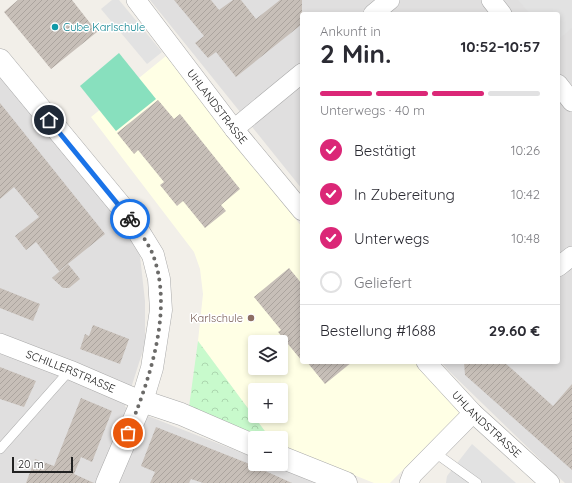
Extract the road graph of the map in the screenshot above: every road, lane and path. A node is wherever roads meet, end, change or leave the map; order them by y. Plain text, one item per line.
1 (136, 0) edge
2 (390, 0) edge
3 (491, 0) edge
4 (375, 12) edge
5 (500, 12) edge
6 (0, 60) edge
7 (300, 75) edge
8 (560, 87) edge
9 (572, 102) edge
10 (234, 129) junction
11 (300, 210) edge
12 (572, 256) edge
13 (560, 265) edge
14 (0, 343) edge
15 (434, 365) edge
16 (70, 370) junction
17 (142, 401) junction
18 (472, 413) junction
19 (248, 443) edge
20 (0, 449) edge
21 (434, 452) junction
22 (288, 460) edge
23 (108, 483) edge
24 (346, 483) edge
25 (409, 483) edge
26 (477, 483) edge
27 (550, 483) edge

1 - 10 street, UHLANDSTRASSE
2 - 4 street
3 - 5 street
6 - 17 street
7 - 10 street
8 - 9 street
10 - 11 street, UHLANDSTRASSE
12 - 13 street
14 - 16 street, SCHILLERSTRASSE
15 - 18 street, UHLANDSTRASSE
16 - 17 street, SCHILLERSTRASSE
16 - 20 lane
17 - 19 street
17 - 23 street
18 - 21 street
18 - 27 street, UHLANDSTRASSE
21 - 25 street
21 - 26 lane
22 - 24 street

